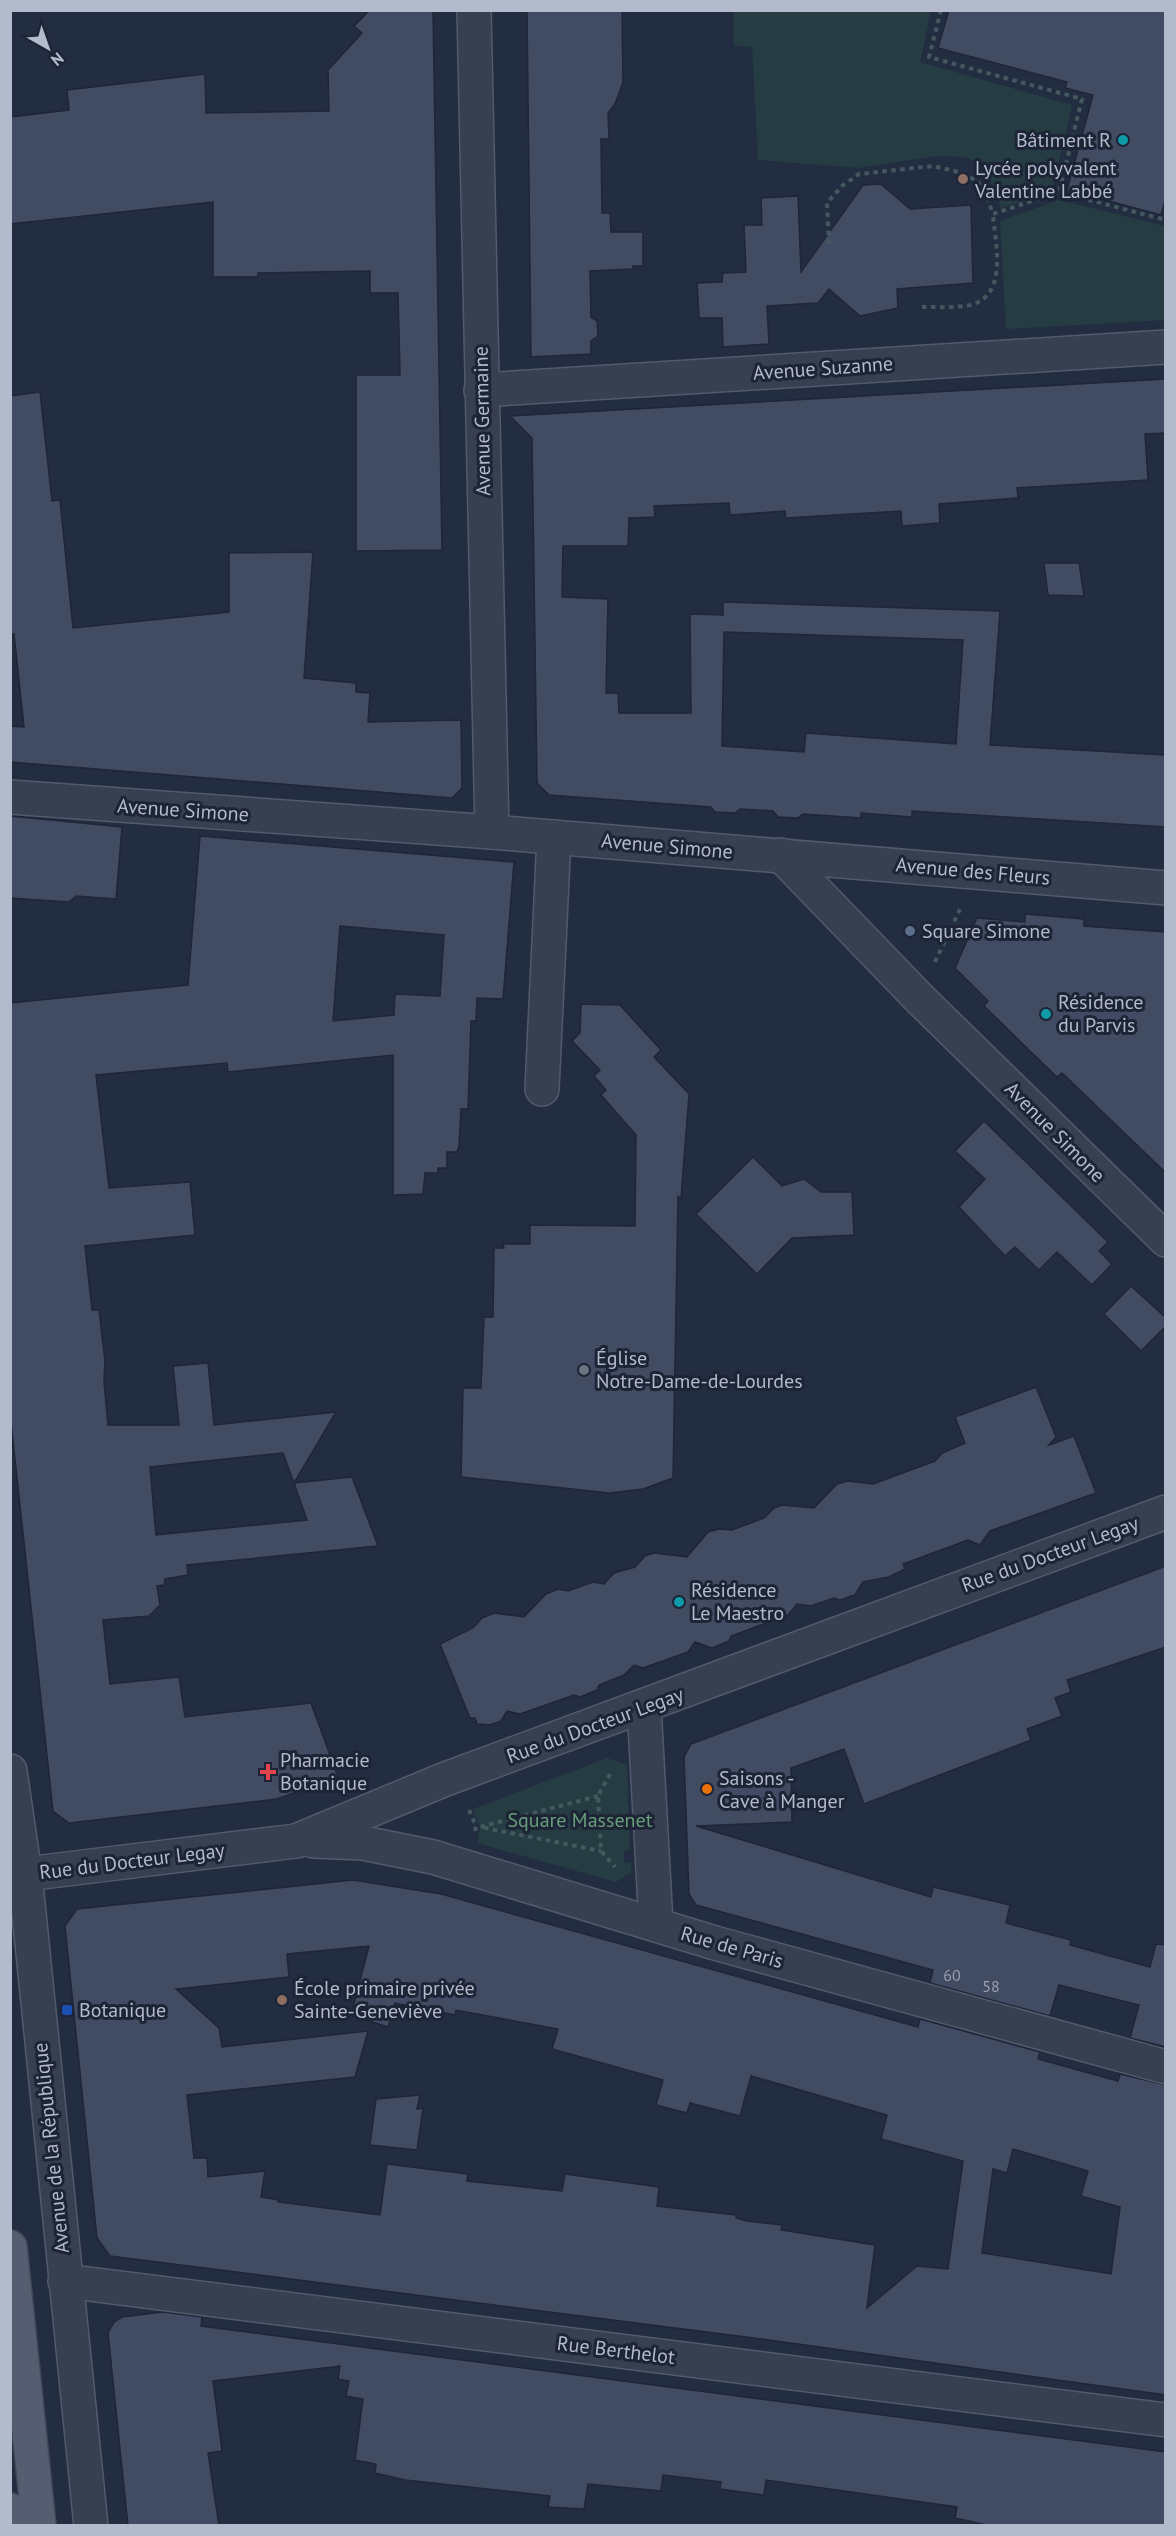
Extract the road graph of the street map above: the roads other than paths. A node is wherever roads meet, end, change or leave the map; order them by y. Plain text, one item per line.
1 (474, 10) edge
2 (1166, 348) edge
3 (481, 390) junction
4 (10, 797) edge
5 (492, 832) junction
6 (554, 837) junction
7 (781, 855) junction
8 (1166, 888) edge
9 (542, 1089) dead end
10 (1166, 1240) edge
11 (1166, 1512) edge
12 (644, 1706) junction
13 (10, 1771) edge
14 (430, 1786) junction
15 (296, 1841) junction
16 (410, 1851) junction
17 (18, 1875) edge
18 (656, 1924) junction
19 (1166, 2067) edge
20 (10, 2247) edge
21 (66, 2281) junction
22 (1166, 2420) edge
23 (10, 2510) edge
24 (12, 2526) edge
25 (39, 2526) edge
26 (91, 2526) edge

1 - 3 street, Avenue Germaine
2 - 3 street, Avenue Suzanne
3 - 5 street, Avenue Germaine
4 - 5 street, Avenue Simone
5 - 6 street, Avenue Simone
6 - 7 street, Avenue Simone
6 - 9 street
7 - 8 street, Avenue des Fleurs
7 - 10 street, Avenue Simone
11 - 12 street, Rue du Docteur Legay
12 - 14 street, Rue du Docteur Legay
12 - 18 street
13 - 17 street, Avenue de la République
14 - 15 street, Rue du Docteur Legay
14 - 16 street
15 - 16 street, Rue de Paris
15 - 17 street, Rue du Docteur Legay
16 - 18 street, Rue de Paris
17 - 21 street, Avenue de la République
18 - 19 street, Rue de Paris
20 - 25 main road
21 - 22 street, Rue Berthelot
21 - 26 street, Avenue de la République
23 - 24 main road

